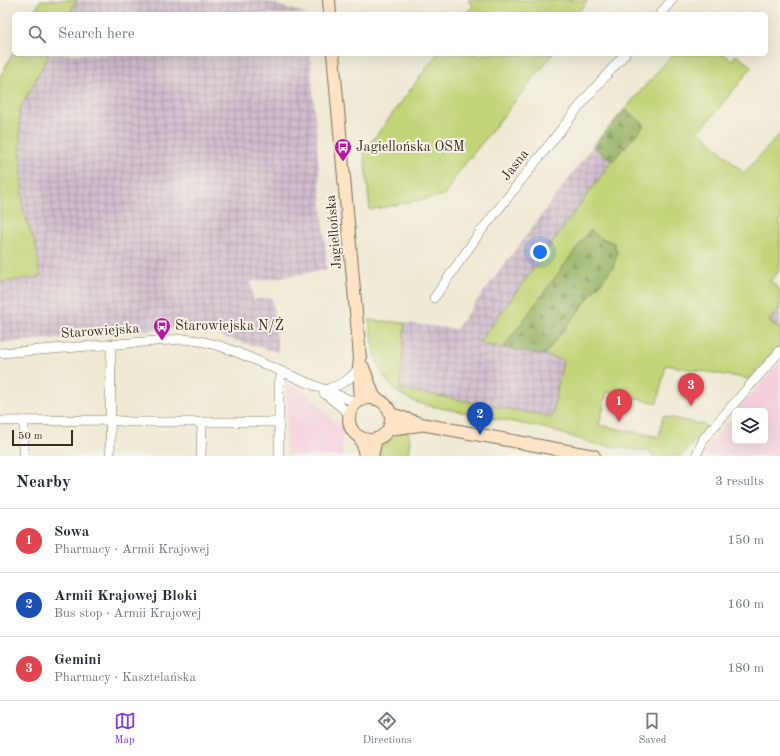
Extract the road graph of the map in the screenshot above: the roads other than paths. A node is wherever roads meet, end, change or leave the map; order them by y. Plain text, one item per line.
1 (328, 0) edge
2 (672, 0) edge
3 (330, 12) edge
4 (662, 12) edge
5 (333, 56) edge
6 (623, 56) edge
7 (434, 298) dead end
8 (111, 345) junction
9 (780, 351) edge
10 (0, 353) edge
11 (359, 363) junction
12 (282, 372) junction
13 (321, 388) junction
14 (376, 399) junction
15 (359, 401) junction
16 (350, 414) junction
17 (391, 414) junction
18 (111, 420) junction
19 (0, 421) edge
20 (24, 421) junction
21 (202, 422) junction
22 (279, 422) junction
23 (421, 424) junction
24 (389, 429) junction
25 (360, 437) junction
26 (376, 439) junction
27 (700, 446) junction
28 (574, 454) edge
29 (24, 456) edge
30 (110, 456) edge
31 (201, 456) edge
32 (279, 456) edge
33 (365, 456) edge
34 (372, 456) edge
35 (594, 456) edge
36 (696, 456) edge
37 (701, 456) edge

1 - 3 street
2 - 4 street
5 - 11 street, Jagiellońska
6 - 7 street, Jasna
8 - 10 street, Starowiejska
8 - 12 street, Starowiejska
8 - 18 street
9 - 27 street
11 - 13 street
11 - 14 street, Jagiellońska
11 - 15 street, Jagiellońska
12 - 13 street, Starowiejska
12 - 22 street
13 - 15 street, Starowiejska
13 - 16 street
14 - 15 street
14 - 17 street
15 - 16 street
16 - 25 street
17 - 23 street
17 - 24 street
18 - 20 street
18 - 21 street
18 - 30 street
19 - 20 street
20 - 29 street
21 - 22 street
21 - 31 street
22 - 32 street
23 - 24 street
23 - 28 street
24 - 26 street
25 - 26 street
25 - 33 street
26 - 34 street
27 - 36 street
27 - 37 street
28 - 35 street

